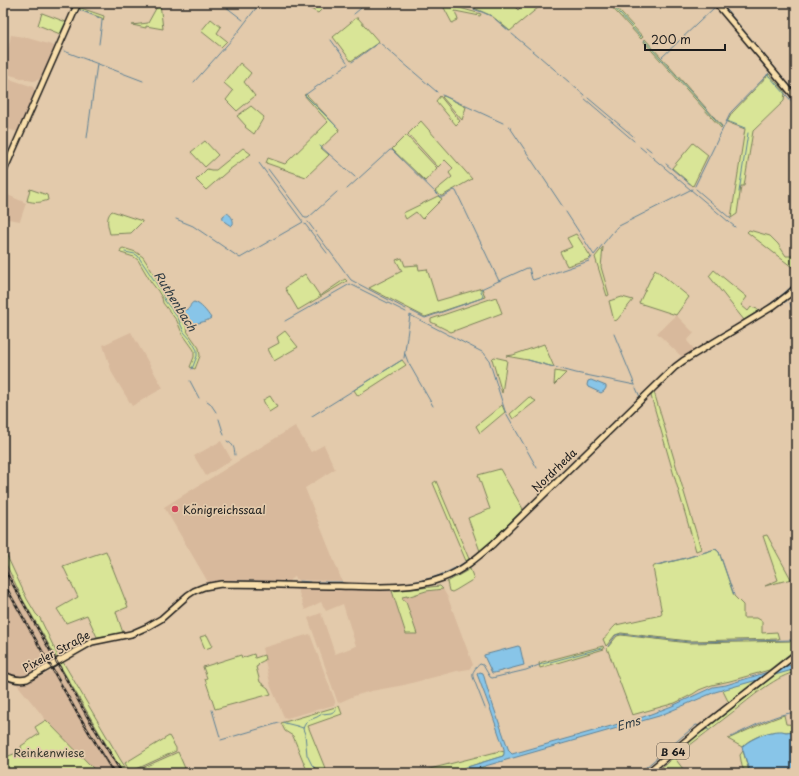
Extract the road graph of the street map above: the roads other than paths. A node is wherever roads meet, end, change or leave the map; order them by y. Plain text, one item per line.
1 (78, 3) edge
2 (716, 3) edge
3 (796, 98) edge
4 (3, 173) edge
5 (796, 287) edge
6 (296, 585) joint
7 (796, 655) edge
8 (3, 674) edge
9 (647, 773) edge

1 - 4 main road
2 - 3 main road
5 - 6 main road, Nordrheda
6 - 8 main road, Pixeler Straße
7 - 9 main road, B 64

